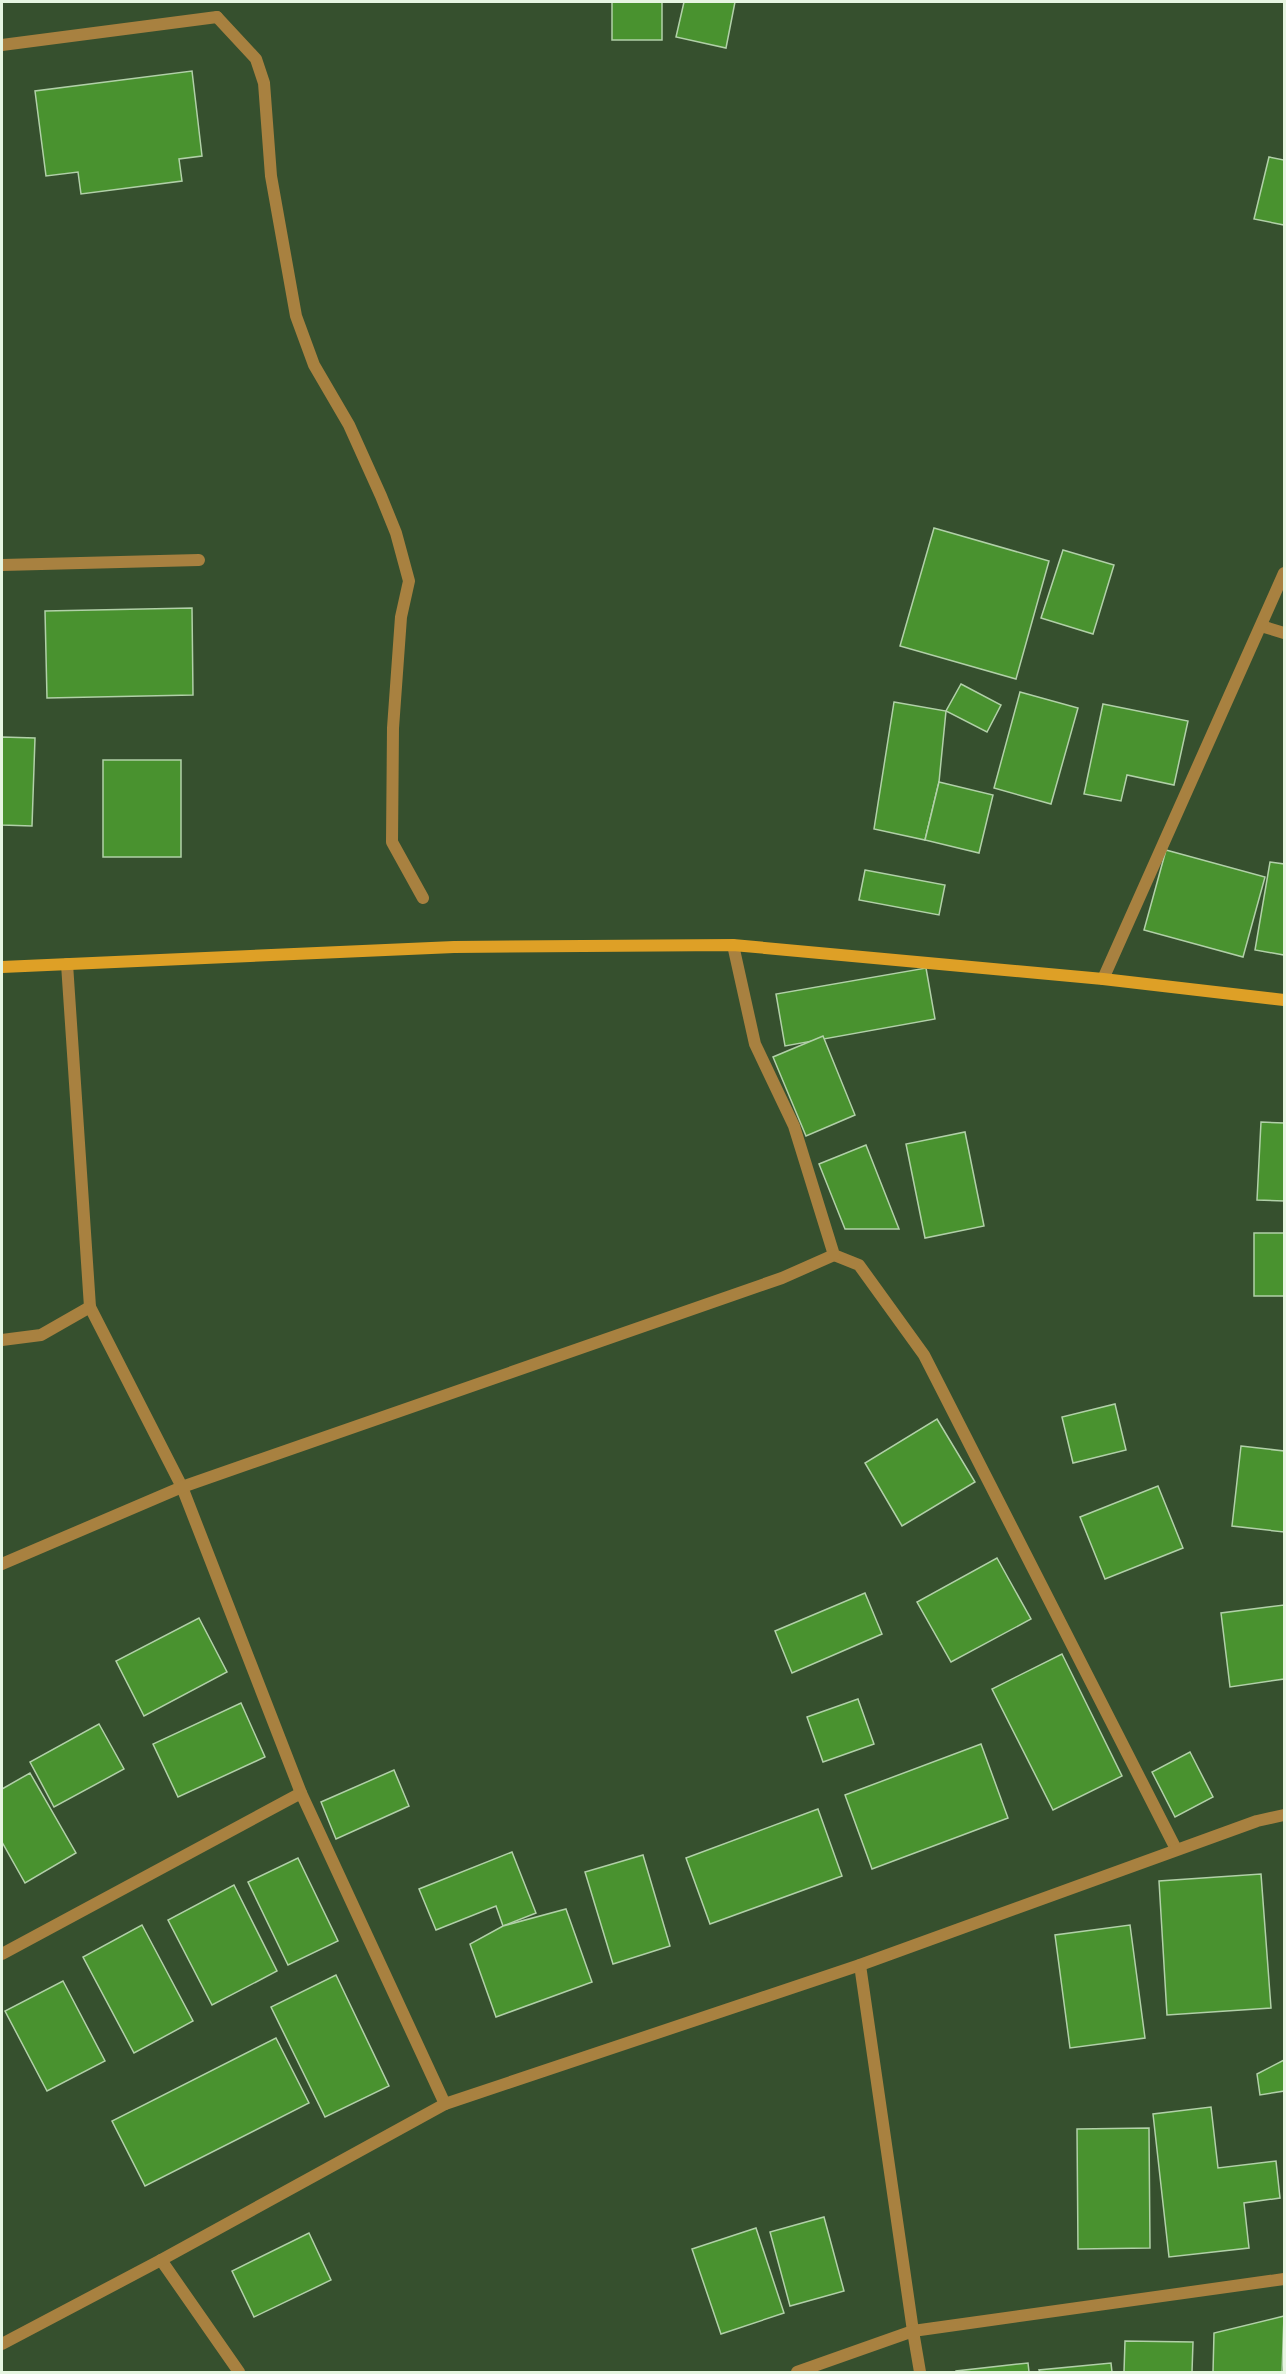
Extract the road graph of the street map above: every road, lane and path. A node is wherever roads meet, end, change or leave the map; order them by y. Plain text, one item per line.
1 (2, 45) edge
2 (199, 560) dead end
3 (2, 565) edge
4 (1284, 573) edge
5 (1261, 626) junction
6 (1284, 633) edge
7 (423, 898) dead end
8 (733, 945) junction
9 (67, 964) junction
10 (2, 967) edge
11 (1103, 979) junction
12 (1284, 1000) edge
13 (834, 1255) junction
14 (90, 1307) junction
15 (2, 1340) edge
16 (182, 1486) junction
17 (2, 1564) edge
18 (301, 1793) junction
19 (1284, 1815) edge
20 (1176, 1849) junction
21 (2, 1954) edge
22 (860, 1965) junction
23 (446, 2104) junction
24 (161, 2260) junction
25 (1284, 2279) edge
26 (913, 2331) junction
27 (2, 2344) edge
28 (239, 2373) edge
29 (796, 2373) edge
30 (920, 2373) edge

1 - 7 street
2 - 3 street
4 - 5 street
5 - 6 street
5 - 11 street
8 - 9 street
8 - 11 street
8 - 13 street
9 - 10 street
9 - 14 street
11 - 12 street
13 - 16 street
13 - 20 street
14 - 15 street
14 - 16 street
16 - 17 street
16 - 18 street
18 - 21 street
18 - 23 street
19 - 20 street
20 - 22 street
22 - 23 street
22 - 26 street
23 - 24 street
24 - 27 street
24 - 28 street
25 - 26 street
26 - 29 street
26 - 30 street

